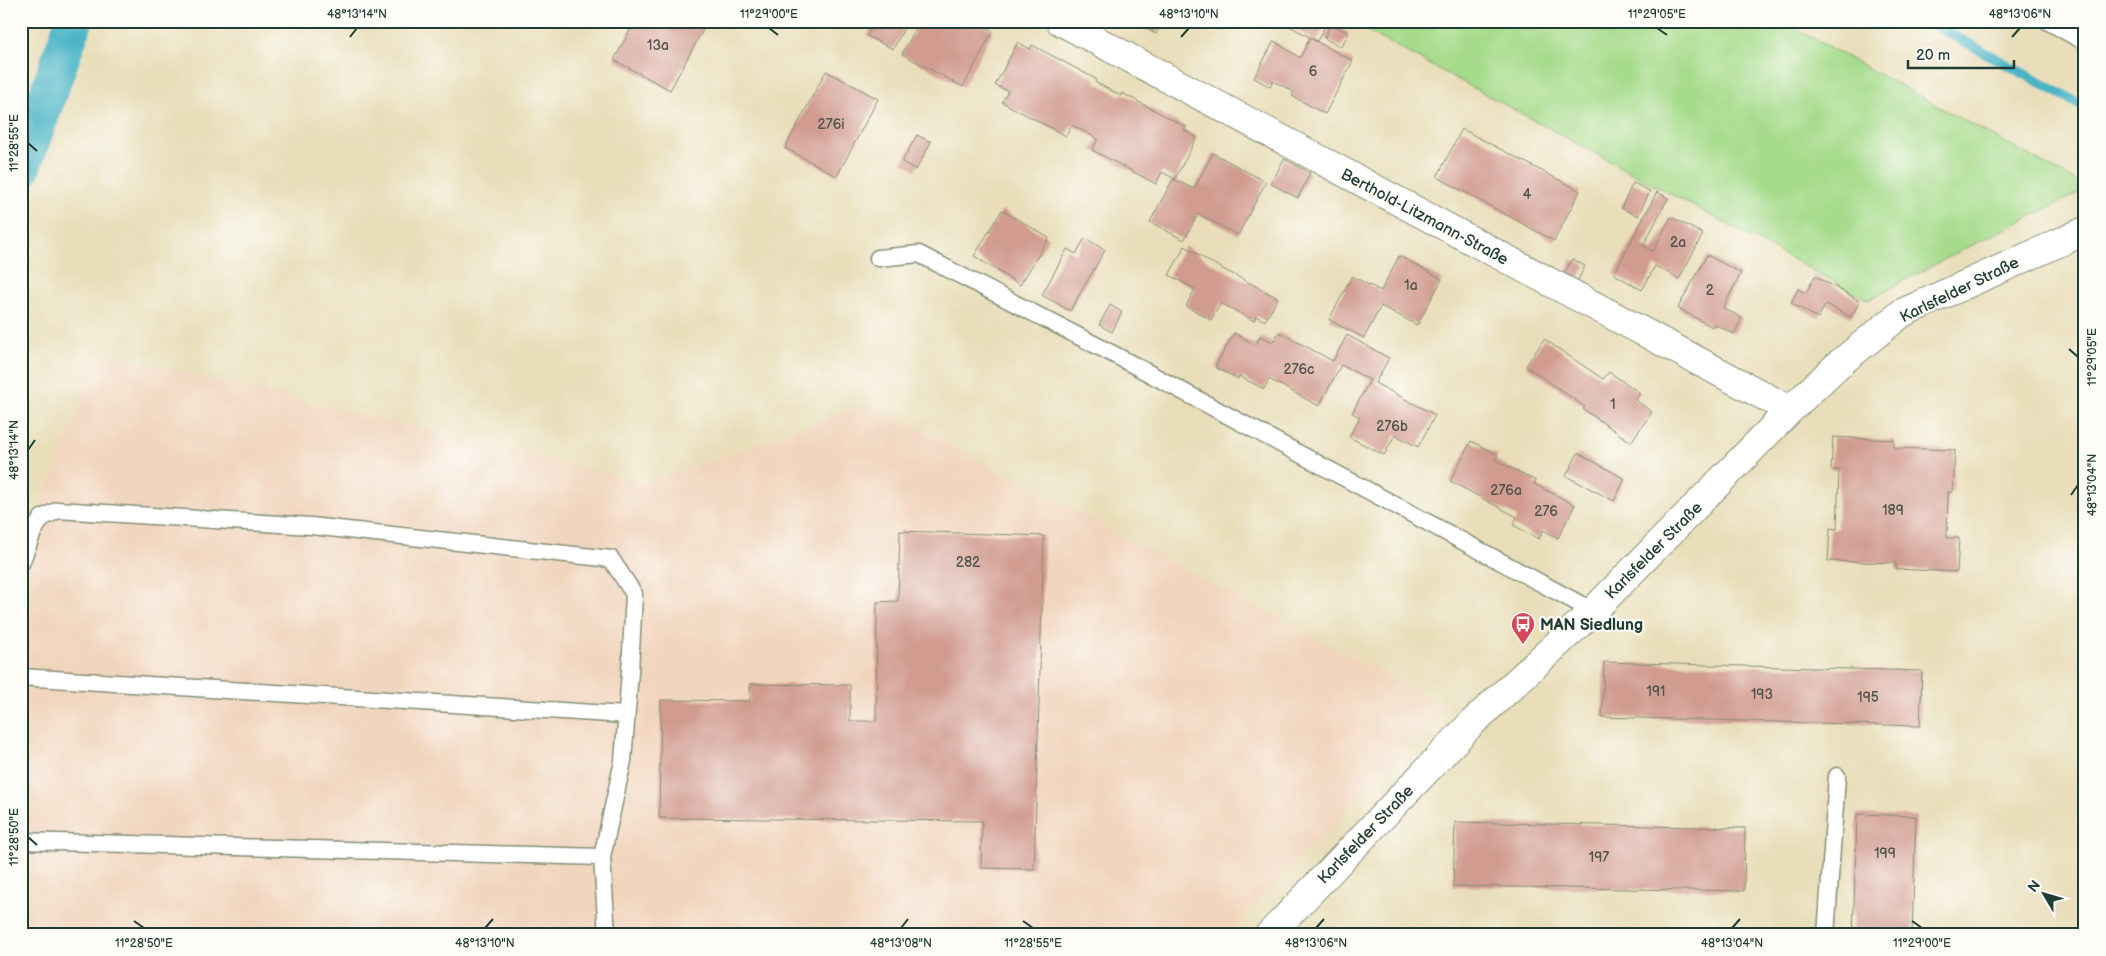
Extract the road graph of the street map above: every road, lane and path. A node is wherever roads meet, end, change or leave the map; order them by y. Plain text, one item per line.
1 (1060, 21) edge
2 (2046, 21) edge
3 (2085, 42) edge
4 (2085, 231) edge
5 (878, 258) dead end
6 (1790, 410) junction
7 (21, 563) edge
8 (1593, 610) junction
9 (21, 677) edge
10 (626, 715) junction
11 (1837, 776) dead end
12 (21, 841) edge
13 (602, 857) junction
14 (607, 935) edge
15 (1270, 935) edge
16 (1826, 935) edge

1 - 6 street, Berthold-Litzmann-Straße
2 - 3 lane
4 - 6 street, Karlsfelder Straße
5 - 8 lane
6 - 8 street, Karlsfelder Straße
7 - 10 lane
8 - 15 street, Karlsfelder Straße
9 - 10 lane
10 - 13 lane
11 - 16 lane
12 - 13 lane
13 - 14 lane

